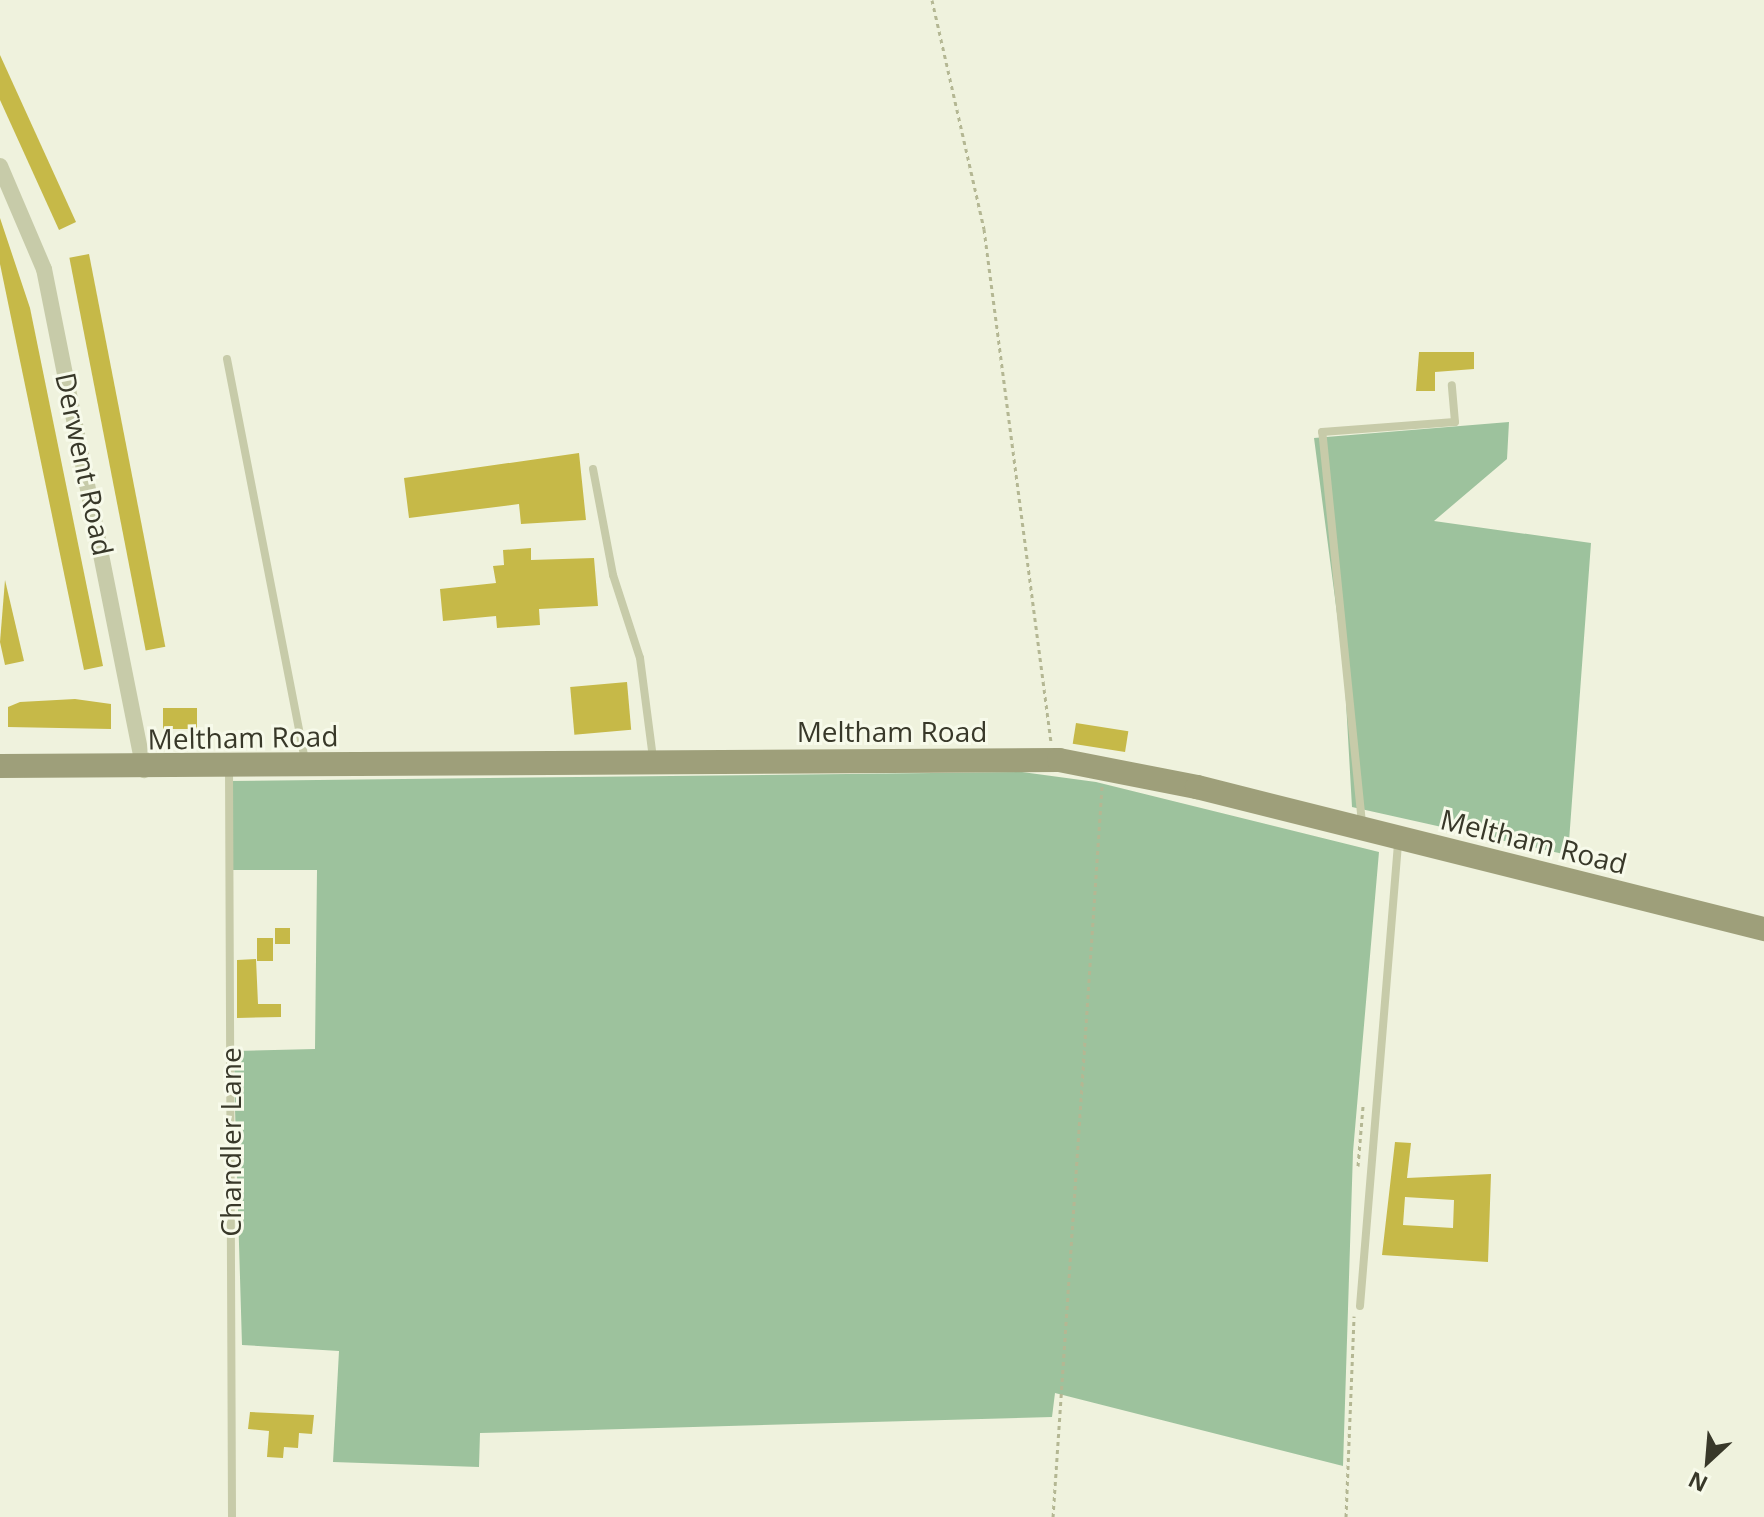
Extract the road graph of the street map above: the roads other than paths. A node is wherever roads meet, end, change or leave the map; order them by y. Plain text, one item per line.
1 (0, 166) edge
2 (227, 359) dead end
3 (1452, 385) dead end
4 (593, 469) dead end
5 (653, 763) junction
6 (306, 765) junction
7 (0, 766) edge
8 (229, 766) junction
9 (144, 770) junction
10 (1362, 828) junction
11 (1398, 838) junction
12 (1764, 929) edge
13 (1360, 1306) dead end
14 (232, 1517) edge

1 - 9 street, Derwent Road
2 - 6 lane
3 - 10 lane
4 - 5 lane
5 - 6 street, Meltham Road
5 - 10 street, Meltham Road
6 - 8 street, Meltham Road
7 - 9 street, Meltham Road
8 - 9 street, Meltham Road
8 - 14 lane, Chandler Lane
10 - 11 street, Meltham Road
11 - 12 street, Meltham Road
11 - 13 lane

